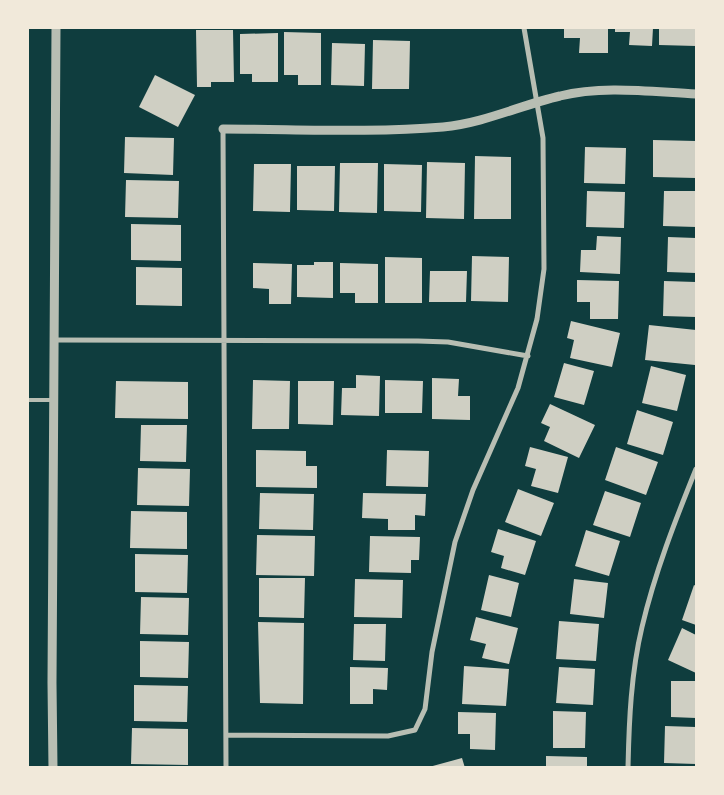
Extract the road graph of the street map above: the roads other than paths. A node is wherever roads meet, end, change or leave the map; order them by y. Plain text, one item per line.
1 (56, 28) edge
2 (524, 28) edge
3 (696, 94) edge
4 (537, 103) junction
5 (223, 129) joint
6 (54, 340) junction
7 (223, 341) junction
8 (528, 356) junction
9 (28, 400) edge
10 (54, 400) junction
11 (696, 469) edge
12 (226, 735) junction
13 (54, 768) edge
14 (226, 768) edge
15 (628, 768) edge

1 - 6 street
2 - 4 street
3 - 4 street
4 - 5 street
4 - 8 street
5 - 7 street
6 - 7 street
6 - 10 street
7 - 8 street
7 - 12 street
8 - 12 street
9 - 10 lane
10 - 13 street
11 - 15 street
12 - 14 street

